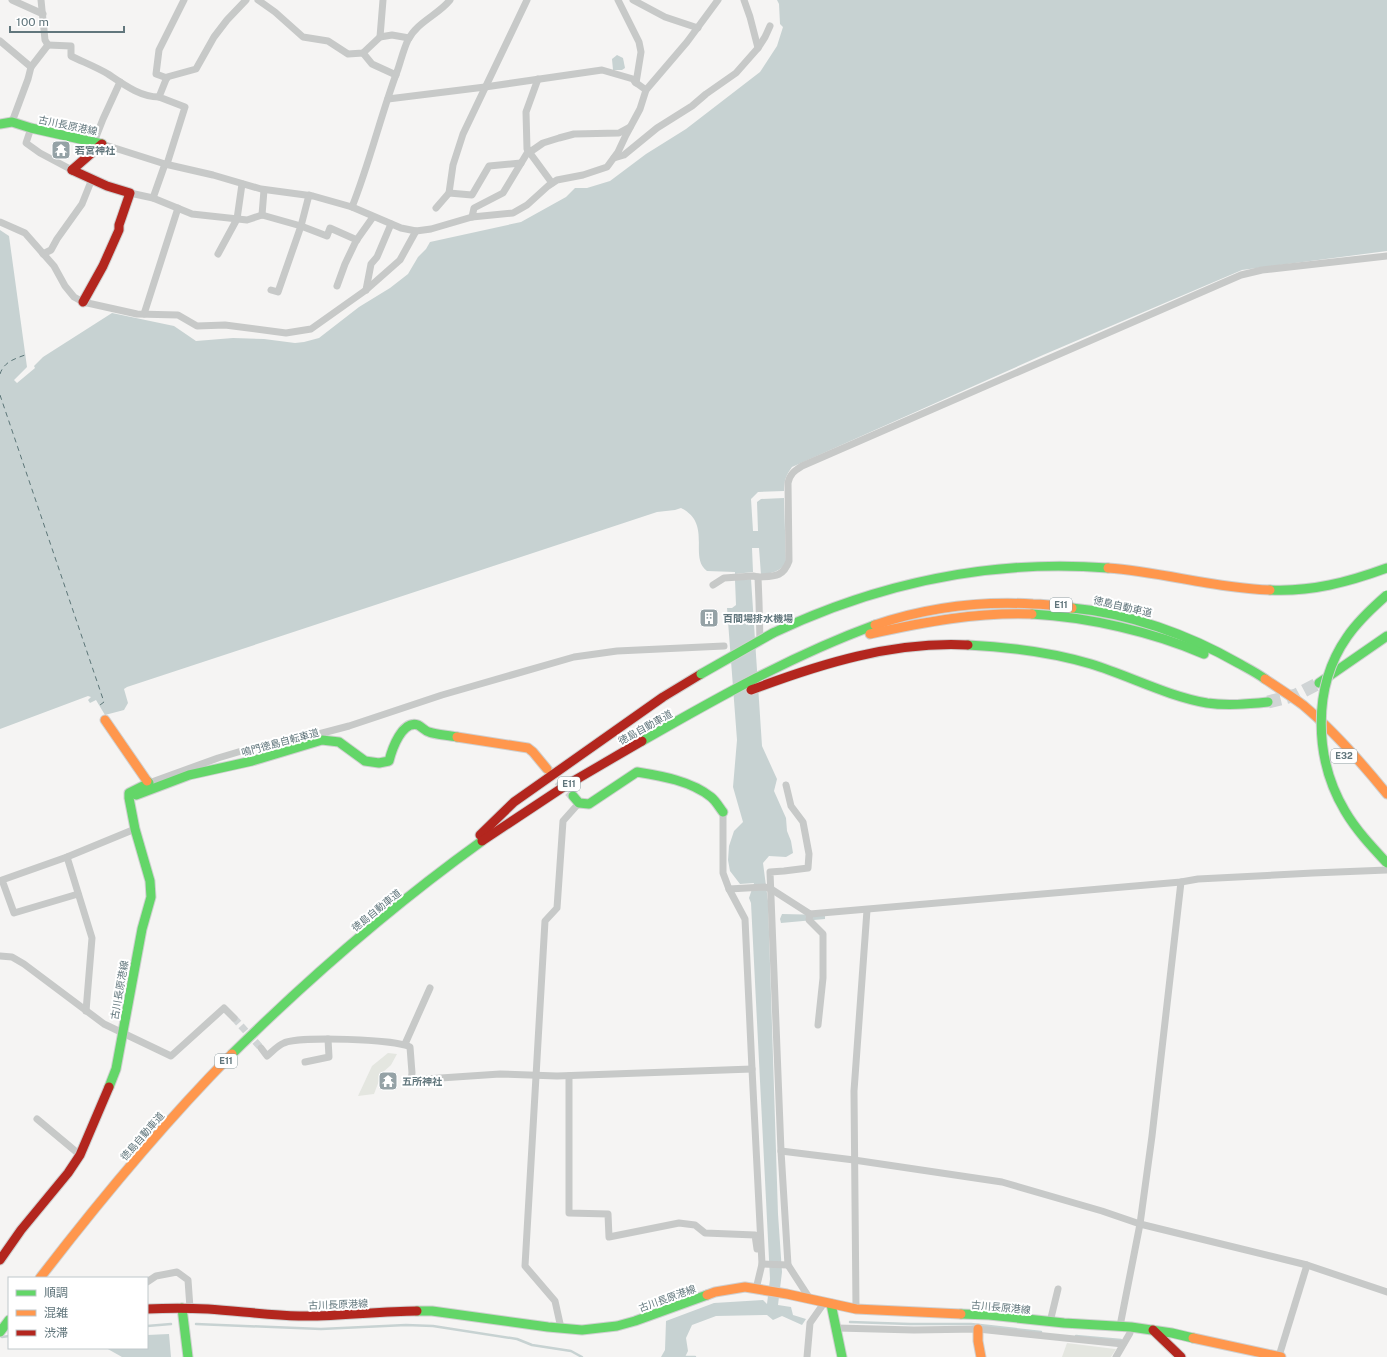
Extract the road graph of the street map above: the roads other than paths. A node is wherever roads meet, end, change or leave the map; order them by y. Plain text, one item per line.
1 (12, 0) edge
2 (41, 0) edge
3 (184, 0) edge
4 (246, 0) edge
5 (258, 0) edge
6 (383, 0) edge
7 (450, 0) edge
8 (527, 0) edge
9 (618, 0) edge
10 (633, 0) edge
11 (718, 0) edge
12 (744, 0) edge
13 (43, 14) junction
14 (770, 26) dead end
15 (698, 28) junction
16 (380, 37) junction
17 (410, 38) junction
18 (0, 41) edge
19 (48, 46) junction
20 (758, 48) junction
21 (363, 53) junction
22 (31, 67) junction
23 (396, 75) junction
24 (167, 78) junction
25 (538, 80) junction
26 (120, 82) junction
27 (636, 83) junction
28 (485, 87) junction
29 (646, 90) junction
30 (159, 97) junction
31 (388, 99) junction
32 (12, 122) junction
33 (0, 124) edge
34 (630, 127) junction
35 (31, 128) junction
36 (98, 143) junction
37 (529, 151) junction
38 (614, 158) junction
39 (521, 163) junction
40 (166, 164) junction
41 (72, 170) junction
42 (92, 180) junction
43 (552, 183) junction
44 (242, 184) junction
45 (264, 190) junction
46 (130, 193) junction
47 (449, 193) junction
48 (309, 195) junction
49 (153, 198) junction
50 (352, 207) junction
51 (178, 208) junction
52 (436, 208) dead end
53 (262, 215) junction
54 (374, 217) junction
55 (472, 217) junction
56 (237, 219) junction
57 (0, 222) edge
58 (391, 224) junction
59 (301, 226) junction
60 (416, 231) junction
61 (357, 240) junction
62 (43, 254) junction
63 (218, 254) dead end
64 (1387, 256) edge
65 (338, 286) dead end
66 (271, 290) dead end
67 (366, 290) junction
68 (83, 302) junction
69 (144, 314) junction
70 (1387, 568) edge
71 (756, 577) junction
72 (713, 585) dead end
73 (1387, 595) edge
74 (1387, 636) edge
75 (760, 644) dead end
76 (724, 646) dead end
77 (804, 654) junction
78 (1319, 683) tunnel mouth
79 (1268, 702) tunnel mouth
80 (1303, 706) joint
81 (704, 707) junction
82 (1291, 707) dead end
83 (105, 720) dead end
84 (1313, 726) dead end
85 (547, 769) tunnel mouth
86 (149, 783) junction
87 (786, 785) dead end
88 (1387, 794) edge
89 (573, 796) tunnel mouth
90 (129, 798) junction
91 (579, 803) junction
92 (1387, 803) edge
93 (723, 812) joint
94 (135, 829) junction
95 (67, 857) junction
96 (1387, 863) edge
97 (1387, 870) edge
98 (442, 872) junction
99 (1181, 882) junction
100 (768, 888) junction
101 (731, 889) junction
102 (78, 894) junction
103 (868, 910) junction
104 (810, 914) junction
105 (0, 956) edge
106 (430, 988) dead end
107 (86, 1011) junction
108 (234, 1018) tunnel mouth
109 (818, 1025) dead end
110 (123, 1034) junction
111 (328, 1040) junction
112 (405, 1044) junction
113 (261, 1048) tunnel mouth
114 (305, 1062) dead end
115 (752, 1069) junction
116 (535, 1076) junction
117 (569, 1076) junction
118 (36, 1119) dead end
119 (781, 1151) junction
120 (80, 1155) junction
121 (854, 1160) junction
122 (1140, 1224) junction
123 (762, 1256) junction
124 (0, 1260) edge
125 (764, 1264) junction
126 (786, 1265) junction
127 (1306, 1265) junction
128 (41, 1277) edge
129 (148, 1281) edge
130 (760, 1289) junction
131 (1058, 1289) dead end
132 (1387, 1292) edge
133 (810, 1299) junction
134 (828, 1304) junction
135 (186, 1308) junction
136 (148, 1309) edge
137 (856, 1309) junction
138 (8, 1321) edge
139 (1050, 1322) junction
140 (1120, 1326) junction
141 (1131, 1327) junction
142 (561, 1328) junction
143 (837, 1328) junction
144 (978, 1329) junction
145 (1153, 1330) junction
146 (0, 1332) edge
147 (1123, 1344) junction
148 (188, 1357) edge
149 (806, 1357) edge
150 (842, 1357) edge
151 (981, 1357) edge
152 (1116, 1357) edge
153 (1181, 1357) edge
154 (1280, 1357) edge

1 - 13 street
2 - 13 street
3 - 24 street
4 - 24 street
5 - 21 street
6 - 16 street
7 - 17 street
8 - 28 street
9 - 27 street
10 - 15 street
11 - 15 street
12 - 20 street
13 - 19 street
14 - 20 street
15 - 29 street
16 - 17 street
16 - 21 street
17 - 23 street
18 - 22 street
19 - 22 street
19 - 26 street
20 - 38 street
21 - 23 street
22 - 32 street
23 - 31 street
24 - 30 street
25 - 27 street
25 - 28 street
25 - 37 street
26 - 30 street
26 - 36 street
27 - 29 street
28 - 31 street
28 - 47 street
29 - 34 street
30 - 40 street
31 - 50 street
32 - 33 main road, 古川長原港線
32 - 35 main road, 古川長原港線
34 - 37 street
34 - 38 street
35 - 36 main road, 古川長原港線
35 - 41 street
36 - 40 street
36 - 41 main road, 古川長原港線
37 - 39 street
37 - 43 street
38 - 43 street
39 - 47 street
39 - 55 street
40 - 44 street
40 - 49 street
41 - 42 main road
42 - 46 main road
42 - 62 street
43 - 55 street
44 - 45 street
44 - 56 street
45 - 48 street
45 - 53 street
46 - 49 street
46 - 68 main road
47 - 52 street
48 - 50 street
48 - 59 street
49 - 51 street
50 - 54 street
51 - 56 street
51 - 69 street
53 - 56 street
53 - 59 street
54 - 58 street
54 - 61 street
55 - 60 street
56 - 63 street
57 - 62 street
58 - 60 street
58 - 67 street
59 - 61 street
59 - 66 street
60 - 67 street
61 - 65 street
62 - 68 street
64 - 71 street
67 - 69 street
68 - 69 street
70 - 98 main road, bridge
71 - 72 street
71 - 75 street
73 - 96 main road, bridge
74 - 78 main road
76 - 86 street
77 - 80 main road, 徳島自動車道 / E11
77 - 81 main road, 徳島自動車道 / E11
77 - 82 main road, 徳島自動車道 / E11
79 - 81 main road
80 - 88 main road, 徳島自動車道 / E32
81 - 98 main road, 徳島自動車道 / E11
83 - 86 main road
84 - 92 main road, E32
85 - 90 main road, 鳴門徳島自転車道
86 - 90 main road
87 - 100 street
89 - 91 main road
90 - 94 main road, 古川長原港線
91 - 93 main road
91 - 116 street
93 - 101 street
94 - 95 street
94 - 110 main road, 古川長原港線
95 - 102 street
95 - 102 street
97 - 99 street
98 - 128 main road, 徳島自動車道 / E11
99 - 103 street
99 - 122 street
100 - 101 street
100 - 104 street
100 - 119 street
101 - 115 street
102 - 107 street
103 - 104 street
103 - 121 street
104 - 109 street
105 - 107 street
106 - 112 street
107 - 110 street
108 - 110 street
110 - 120 main road, 古川長原港線
111 - 112 street
111 - 113 street
111 - 114 street
112 - 116 street
115 - 117 street
115 - 123 street
116 - 117 street
116 - 142 street
117 - 123 street
118 - 120 street
119 - 121 street
119 - 126 street
120 - 124 main road, 古川長原港線
121 - 122 street
121 - 137 street
122 - 127 street
122 - 140 street
123 - 125 street
125 - 126 street
125 - 130 street
126 - 133 street
127 - 132 street
127 - 154 street
129 - 135 street
130 - 133 main road, 古川長原港線
130 - 142 main road, 古川長原港線
131 - 139 street
133 - 134 main road, 古川長原港線
134 - 137 main road, 古川長原港線
134 - 143 main road
134 - 149 street
135 - 136 main road, 古川長原港線
135 - 142 main road, 古川長原港線
135 - 148 main road
137 - 139 main road, 古川長原港線
138 - 146 main road
139 - 140 main road, 古川長原港線
140 - 141 main road, 古川長原港線
141 - 145 main road, 古川長原港線
141 - 147 street
143 - 144 street
143 - 150 main road
144 - 147 street
144 - 151 main road
145 - 153 main road
145 - 154 main road, 古川長原港線
147 - 152 street

